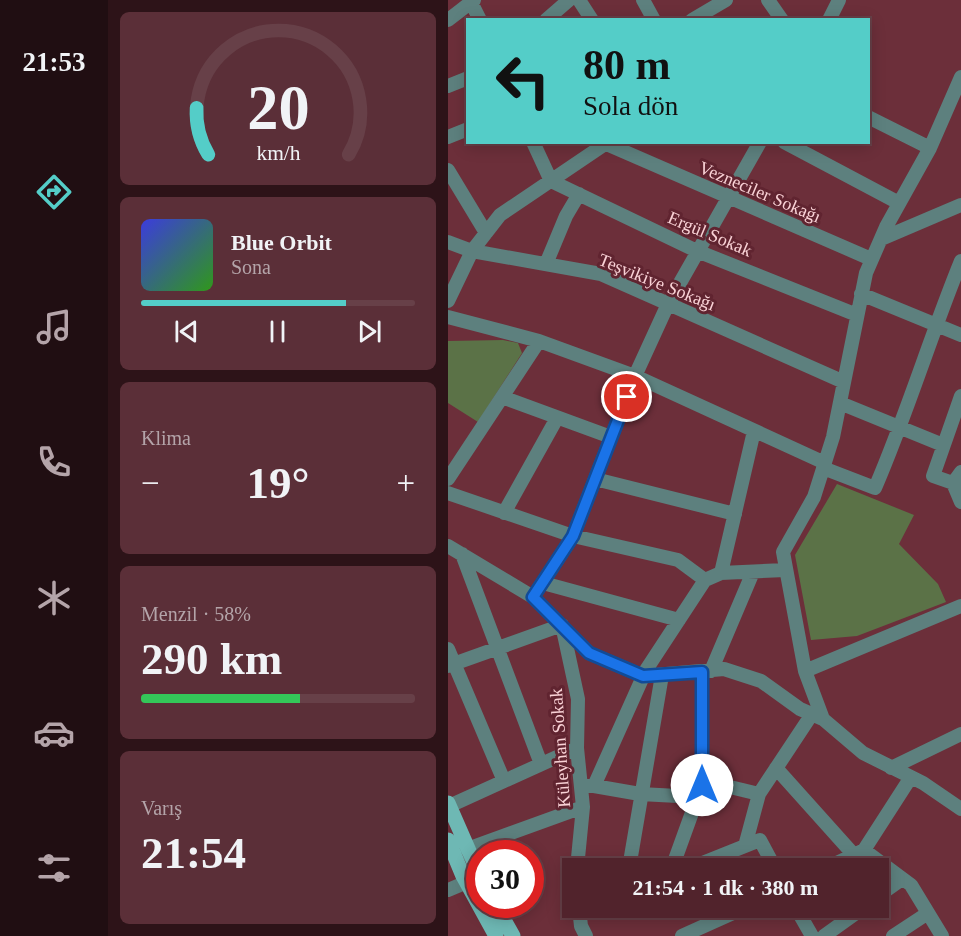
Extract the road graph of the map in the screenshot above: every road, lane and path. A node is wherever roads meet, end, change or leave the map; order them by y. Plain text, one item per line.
1 (569, 0) edge
2 (579, 0) edge
3 (643, 0) edge
4 (726, 0) edge
5 (769, 0) edge
6 (839, 0) edge
7 (472, 1) edge
8 (479, 18) edge
9 (548, 18) edge
10 (591, 18) edge
11 (653, 18) edge
12 (695, 18) edge
13 (781, 18) edge
14 (830, 18) edge
15 (448, 20) edge
16 (961, 77) edge
17 (466, 79) edge
18 (448, 86) edge
19 (870, 118) edge
20 (466, 130) edge
21 (448, 137) edge
22 (534, 144) edge
23 (603, 144) edge
24 (606, 144) edge
25 (759, 144) edge
26 (788, 144) edge
27 (930, 148) junction
28 (448, 170) edge
29 (551, 181) junction
30 (579, 194) junction
31 (727, 198) junction
32 (899, 203) junction
33 (960, 208) edge
34 (486, 233) junction
35 (881, 239) junction
36 (448, 242) edge
37 (472, 251) junction
38 (697, 251) junction
39 (871, 259) junction
40 (961, 261) edge
41 (546, 264) junction
42 (861, 294) junction
43 (448, 301) edge
44 (668, 304) junction
45 (857, 315) junction
46 (448, 317) edge
47 (935, 325) junction
48 (961, 335) edge
49 (539, 340) junction
50 (635, 376) junction
51 (844, 382) junction
52 (961, 396) edge
53 (502, 397) junction
54 (840, 404) junction
55 (557, 418) junction
56 (901, 429) junction
57 (754, 431) junction
58 (611, 437) junction
59 (943, 445) junction
60 (824, 466) junction
61 (957, 478) edge
62 (448, 479) edge
63 (595, 479) junction
64 (448, 494) edge
65 (961, 502) edge
66 (504, 513) junction
67 (735, 514) junction
68 (573, 536) junction
69 (448, 546) edge
70 (462, 554) junction
71 (785, 570) junction
72 (753, 572) junction
73 (721, 573) junction
74 (705, 580) junction
75 (543, 583) junction
76 (533, 597) junction
77 (961, 606) edge
78 (679, 620) junction
79 (562, 625) junction
80 (448, 649) edge
81 (498, 649) junction
82 (451, 665) edge
83 (707, 671) junction
84 (805, 671) junction
85 (662, 675) junction
86 (643, 676) junction
87 (818, 717) junction
88 (961, 734) edge
89 (577, 748) junction
90 (541, 764) junction
91 (776, 768) junction
92 (891, 768) junction
93 (911, 777) junction
94 (504, 780) junction
95 (702, 780) junction
96 (587, 786) junction
97 (759, 794) junction
98 (642, 795) junction
99 (697, 797) junction
100 (449, 804) edge
101 (583, 807) junction
102 (961, 808) edge
103 (448, 840) edge
104 (493, 840) edge
105 (466, 844) edge
106 (745, 846) junction
107 (859, 853) junction
108 (578, 858) edge
109 (631, 858) edge
110 (676, 858) edge
111 (715, 858) edge
112 (770, 858) edge
113 (848, 858) edge
114 (466, 868) edge
115 (902, 879) junction
116 (466, 882) edge
117 (889, 888) edge
118 (448, 890) edge
119 (928, 913) junction
120 (489, 918) edge
121 (503, 918) edge
122 (580, 918) edge
123 (722, 918) edge
124 (801, 918) edge
125 (849, 918) edge
126 (496, 936) edge
127 (513, 936) edge
128 (586, 936) edge
129 (682, 936) edge
130 (811, 936) edge
131 (824, 936) edge
132 (893, 936) edge
133 (942, 936) edge

1 - 9 street
2 - 10 street
3 - 11 street
4 - 12 street
5 - 13 street
6 - 14 street
7 - 8 street
7 - 15 street
16 - 27 street
17 - 18 street
19 - 27 street
20 - 21 street
22 - 29 street
23 - 29 street
24 - 31 street, Vezneciler Sokağı
25 - 31 street
26 - 32 street
27 - 32 street
28 - 34 street
29 - 30 street, Ergül Sokak
29 - 34 street
30 - 38 street, Ergül Sokak
30 - 41 street
31 - 38 street
31 - 39 street, Vezneciler Sokağı
32 - 35 street
33 - 35 street
34 - 37 street
35 - 39 street
36 - 37 street, Teşvikiye Sokağı
37 - 41 street, Teşvikiye Sokağı
37 - 43 street
38 - 44 street
38 - 45 street, Ergül Sokak
39 - 42 street
40 - 47 street
41 - 44 street, Teşvikiye Sokağı
42 - 45 street
42 - 47 street
44 - 50 street
44 - 51 street, Teşvikiye Sokağı
45 - 51 street
46 - 49 street
47 - 48 street
47 - 56 street
49 - 50 street
49 - 53 street
50 - 57 street
50 - 58 street
51 - 54 street
52 - 59 street
53 - 55 street
53 - 62 street
54 - 56 street
54 - 60 street
55 - 58 street
55 - 66 street
56 - 59 street
56 - 60 street
57 - 60 street
57 - 67 street
58 - 63 street
59 - 61 street
60 - 71 street
61 - 65 street
63 - 67 street
63 - 68 street
64 - 66 street
66 - 68 street
67 - 73 street
68 - 74 street
68 - 75 street
69 - 70 street
70 - 76 street
70 - 81 street
71 - 72 street
71 - 84 street
72 - 73 street
72 - 83 street
73 - 74 street
74 - 78 street
75 - 76 street
75 - 78 street
76 - 79 street
77 - 84 street
78 - 86 street
79 - 81 street
79 - 86 street
79 - 89 street, Küleyhan Sokak
80 - 82 street
81 - 82 street
81 - 90 street
82 - 94 street
83 - 85 street
83 - 87 street
83 - 95 street
84 - 87 street
85 - 86 street
85 - 98 street
86 - 96 street
87 - 91 street
87 - 92 street
88 - 92 street
89 - 90 street
89 - 96 street, Küleyhan Sokak
90 - 94 street
91 - 97 street
91 - 107 street
92 - 93 street
93 - 102 street
93 - 107 street
94 - 100 street
95 - 97 street
95 - 99 street
96 - 98 street
96 - 101 street, Küleyhan Sokak
97 - 106 street
98 - 99 street
98 - 109 street
99 - 110 street
100 - 105 main road
101 - 104 street
101 - 108 street, Küleyhan Sokak
103 - 114 main road
106 - 111 street
106 - 112 street
107 - 113 street
107 - 115 street
115 - 117 street
115 - 119 street
116 - 118 street
119 - 132 street
119 - 133 street
120 - 126 main road
121 - 127 main road
122 - 128 street
123 - 129 street
124 - 130 street
125 - 131 street

